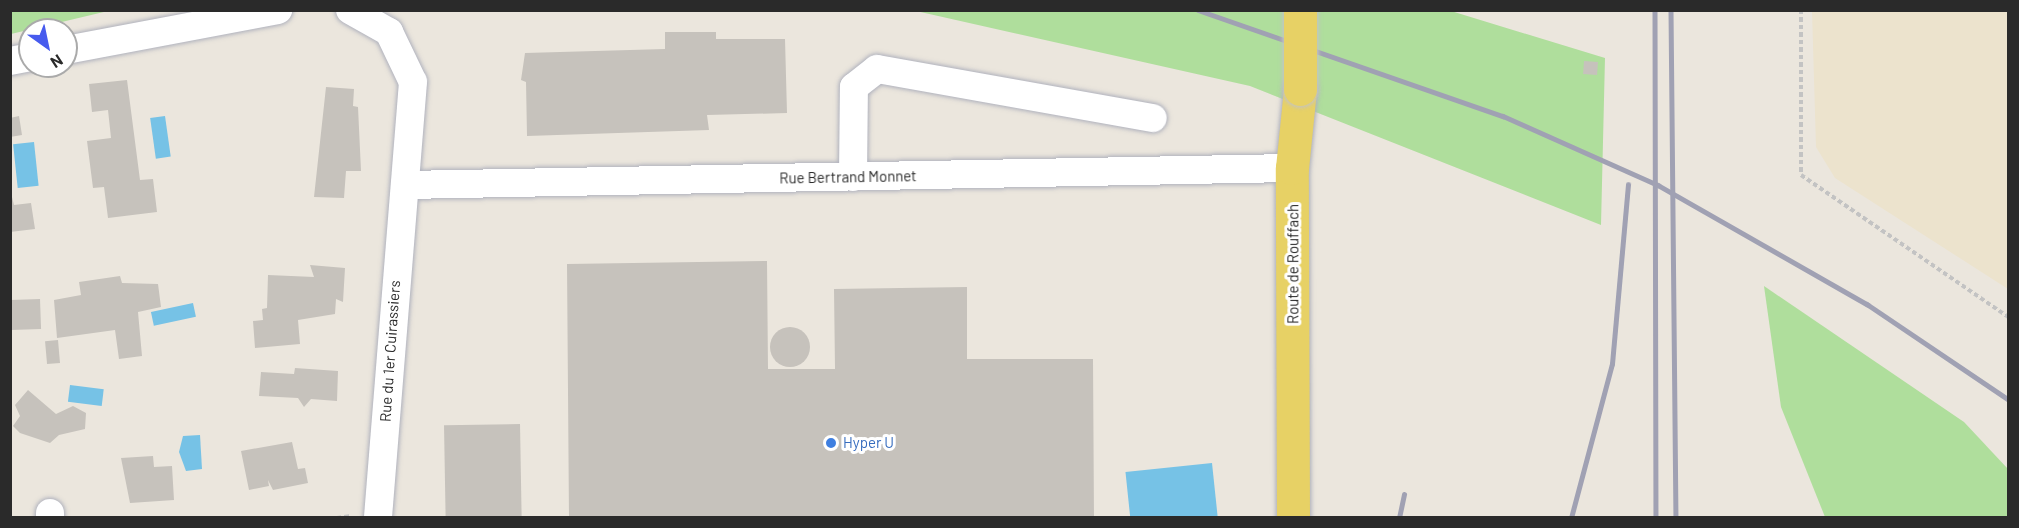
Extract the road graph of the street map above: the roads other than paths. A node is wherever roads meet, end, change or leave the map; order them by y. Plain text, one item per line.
1 (278, 10) edge
2 (350, 10) edge
3 (1300, 10) edge
4 (78, 48) edge
5 (1153, 118) dead end
6 (1292, 168) junction
7 (853, 177) junction
8 (405, 185) junction
9 (378, 518) edge
10 (1293, 518) edge

1 - 4 street
2 - 8 street, Rue du 1er Cuirassiers
3 - 6 main road, Route de Rouffach, bridge
5 - 7 street
6 - 7 street, Rue Bertrand Monnet
6 - 10 main road, Route de Rouffach
7 - 8 street, Rue Bertrand Monnet
8 - 9 street, Rue du 1er Cuirassiers

